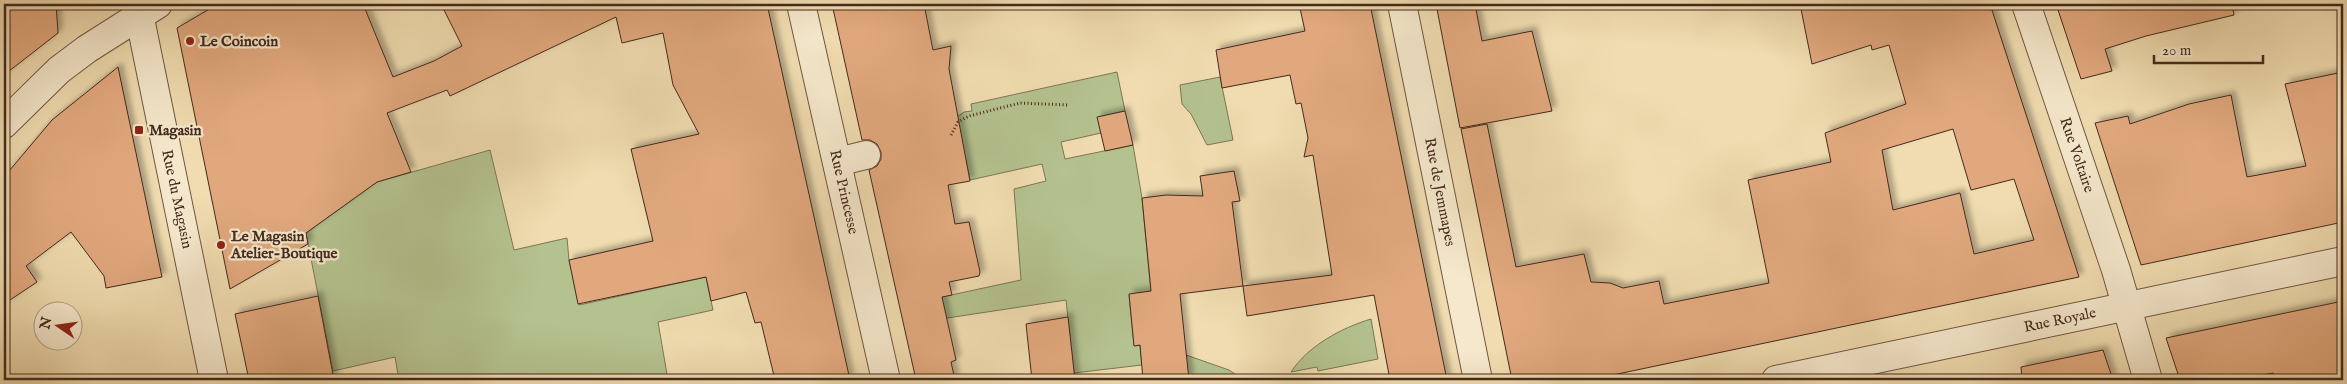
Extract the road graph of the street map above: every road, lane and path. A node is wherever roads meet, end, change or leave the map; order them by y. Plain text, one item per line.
1 (801, 4) edge
2 (1402, 4) edge
3 (2026, 4) edge
4 (144, 8) edge
5 (1069, 105) dead end
6 (4, 124) edge
7 (951, 135) dead end
8 (866, 155) dead end
9 (837, 162) junction
10 (2343, 261) edge
11 (2126, 306) junction
12 (214, 380) edge
13 (886, 380) edge
14 (1478, 380) edge
15 (1776, 380) edge
16 (2148, 380) edge

1 - 9 street, Rue Princesse
2 - 14 street, Rue de Jemmapes
3 - 11 street, Rue Voltaire
4 - 6 street
4 - 12 street, Rue du Magasin
5 - 7 path
8 - 9 street
9 - 13 street, Rue Princesse
10 - 11 street, Rue Royale
11 - 15 street, Rue Royale
11 - 16 street, Rue Voltaire

